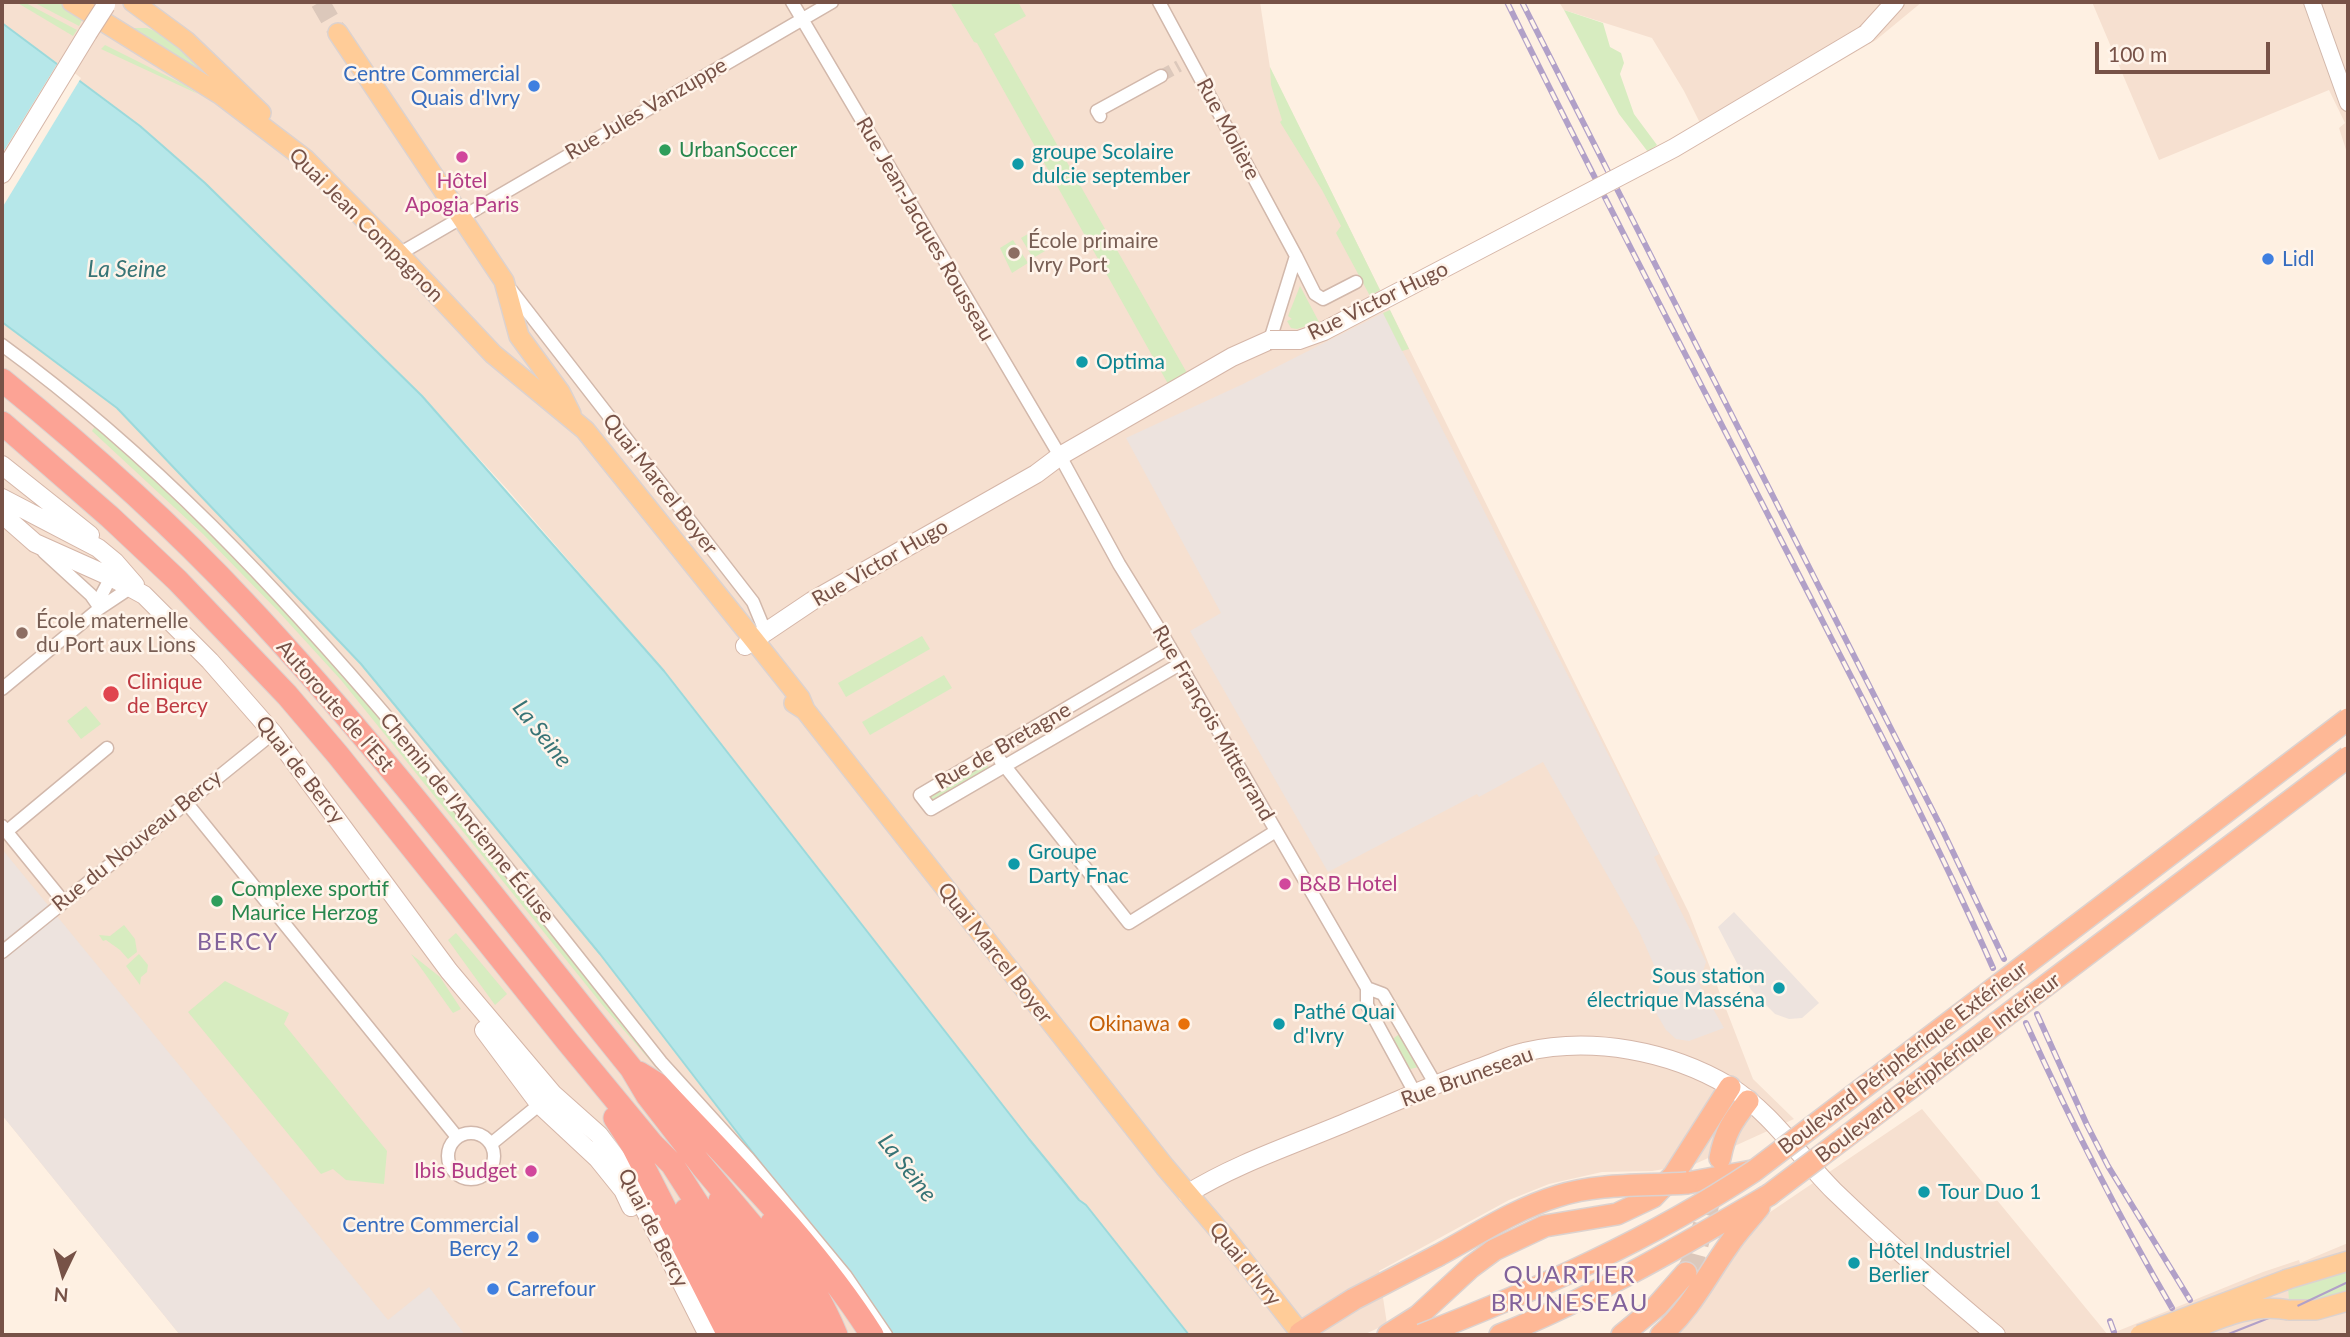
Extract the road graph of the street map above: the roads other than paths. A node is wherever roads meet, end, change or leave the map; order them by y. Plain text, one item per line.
1 (72, 2) edge
2 (133, 2) edge
3 (792, 2) edge
4 (832, 2) edge
5 (1159, 2) edge
6 (1895, 2) edge
7 (2312, 2) edge
8 (107, 3) edge
9 (802, 19) junction
10 (338, 33) tunnel mouth
11 (1161, 76) tunnel mouth
12 (2348, 103) edge
13 (250, 107) junction
14 (1100, 117) dead end
15 (2, 174) edge
16 (461, 216) junction
17 (399, 254) junction
18 (1296, 256) junction
19 (504, 281) junction
20 (1356, 282) dead end
21 (1270, 340) junction
22 (2, 345) edge
23 (2, 380) edge
24 (575, 421) junction
25 (2, 423) edge
26 (1060, 456) junction
27 (2, 465) edge
28 (2, 498) edge
29 (2, 514) edge
30 (35, 543) junction
31 (98, 548) junction
32 (111, 577) junction
33 (137, 592) junction
34 (100, 608) junction
35 (755, 639) junction
36 (1170, 647) junction
37 (1180, 664) junction
38 (2, 689) edge
39 (2348, 719) edge
40 (273, 733) junction
41 (107, 748) dead end
42 (994, 752) junction
43 (2348, 757) edge
44 (1004, 767) junction
45 (185, 801) junction
46 (4, 829) edge
47 (1276, 831) junction
48 (63, 901) junction
49 (2, 952) edge
50 (1367, 988) junction
51 (1405, 1029) junction
52 (1387, 1039) junction
53 (567, 1041) junction
54 (631, 1068) junction
55 (1432, 1077) junction
56 (1412, 1086) junction
57 (1730, 1087) junction
58 (546, 1099) junction
59 (1748, 1101) junction
60 (457, 1137) junction
61 (491, 1144) junction
62 (653, 1145) junction
63 (1720, 1158) dead end
64 (702, 1166) junction
65 (1754, 1171) junction
66 (740, 1174) junction
67 (1187, 1194) junction
68 (1769, 1195) junction
69 (2348, 1261) edge
70 (1686, 1273) tunnel mouth
71 (2348, 1301) edge
72 (832, 1325) edge
73 (1301, 1334) edge
74 (694, 1335) edge
75 (708, 1335) edge
76 (729, 1335) edge
77 (749, 1335) edge
78 (770, 1335) edge
79 (790, 1335) edge
80 (814, 1335) edge
81 (872, 1335) edge
82 (886, 1335) edge
83 (1388, 1335) edge
84 (1421, 1335) edge
85 (1500, 1335) edge
86 (1622, 1335) edge
87 (1661, 1335) edge
88 (1996, 1335) edge
89 (2140, 1335) edge
90 (2179, 1335) edge

1 - 13 main road, Quai Jean Compagnon
2 - 13 main road
3 - 9 street, Rue Jean-Jacques Rousseau
4 - 9 street, Rue Jules Vanzuppe
5 - 18 street, Rue Molière
6 - 21 main road, Rue Victor Hugo, bridge
7 - 12 street
8 - 15 main road, bridge
9 - 16 street, Rue Jules Vanzuppe
9 - 26 street, Rue Jean-Jacques Rousseau
10 - 16 main road
11 - 14 street
13 - 17 main road, Quai Jean Compagnon
16 - 17 street, Rue Jules Vanzuppe
16 - 19 main road
17 - 24 main road, Quai Jean Compagnon
18 - 20 street, Rue Molière
18 - 21 street
19 - 24 main road
19 - 35 street, Quai Marcel Boyer
21 - 26 main road, Rue Victor Hugo
22 - 82 street, Chemin de l'Ancienne Écluse
23 - 54 highway, Autoroute de l’Est
24 - 35 main road, Quai Marcel Boyer
25 - 53 highway, Autoroute de l’Est
26 - 35 main road, Rue Victor Hugo
26 - 36 street, Rue François Mitterrand
27 - 31 main road
28 - 31 main road
29 - 30 main road, Quai de Bercy
30 - 32 main road, Quai de Bercy
30 - 34 street, Quai de Bercy
31 - 32 main road
31 - 33 main road
32 - 33 main road, Quai de Bercy
32 - 34 street
33 - 34 street
33 - 40 main road, Quai de Bercy
34 - 38 street
35 - 67 main road, Quai Marcel Boyer
36 - 37 street, Rue François Mitterrand
36 - 42 street, Rue de Bretagne
37 - 44 street, Rue de Bretagne
37 - 47 street, Rue François Mitterrand
39 - 65 highway, Boulevard Périphérique Extérieur, bridge
40 - 45 street, Rue du Nouveau Bercy
40 - 58 main road, Quai de Bercy
41 - 46 street
42 - 44 street
42 - 44 street, Rue de Bretagne
43 - 68 highway, Boulevard Périphérique Intérieur, bridge
44 - 47 street
45 - 48 street, Rue du Nouveau Bercy
45 - 60 street
46 - 48 street
47 - 50 street, Rue François Mitterrand
48 - 49 street, Rue du Nouveau Bercy
50 - 51 street, Rue François Mitterrand
50 - 52 street, Rue François Mitterrand
51 - 52 street
51 - 55 street, Rue François Mitterrand
52 - 56 street, Rue François Mitterrand
53 - 62 highway
53 - 76 highway
54 - 64 highway
54 - 66 highway
55 - 56 main road, Rue Bruneseau
55 - 57 main road, Rue Bruneseau
56 - 67 main road, Rue Bruneseau
57 - 59 main road, Rue Bruneseau
57 - 83 highway
58 - 61 street
58 - 74 main road, Quai de Bercy
58 - 75 main road, Quai de Bercy
59 - 63 highway
59 - 88 main road, Rue Bruneseau
60 - 61 street
60 - 61 street
62 - 77 highway
62 - 78 highway
64 - 79 highway
64 - 80 highway
65 - 73 highway, bridge
65 - 84 highway, Boulevard Périphérique Extérieur, bridge
66 - 72 highway
66 - 81 highway
67 - 73 main road, Quai d'Ivry
68 - 85 highway, Boulevard Périphérique Intérieur
68 - 87 highway
69 - 89 main road, bridge
70 - 86 highway
71 - 90 main road, bridge

